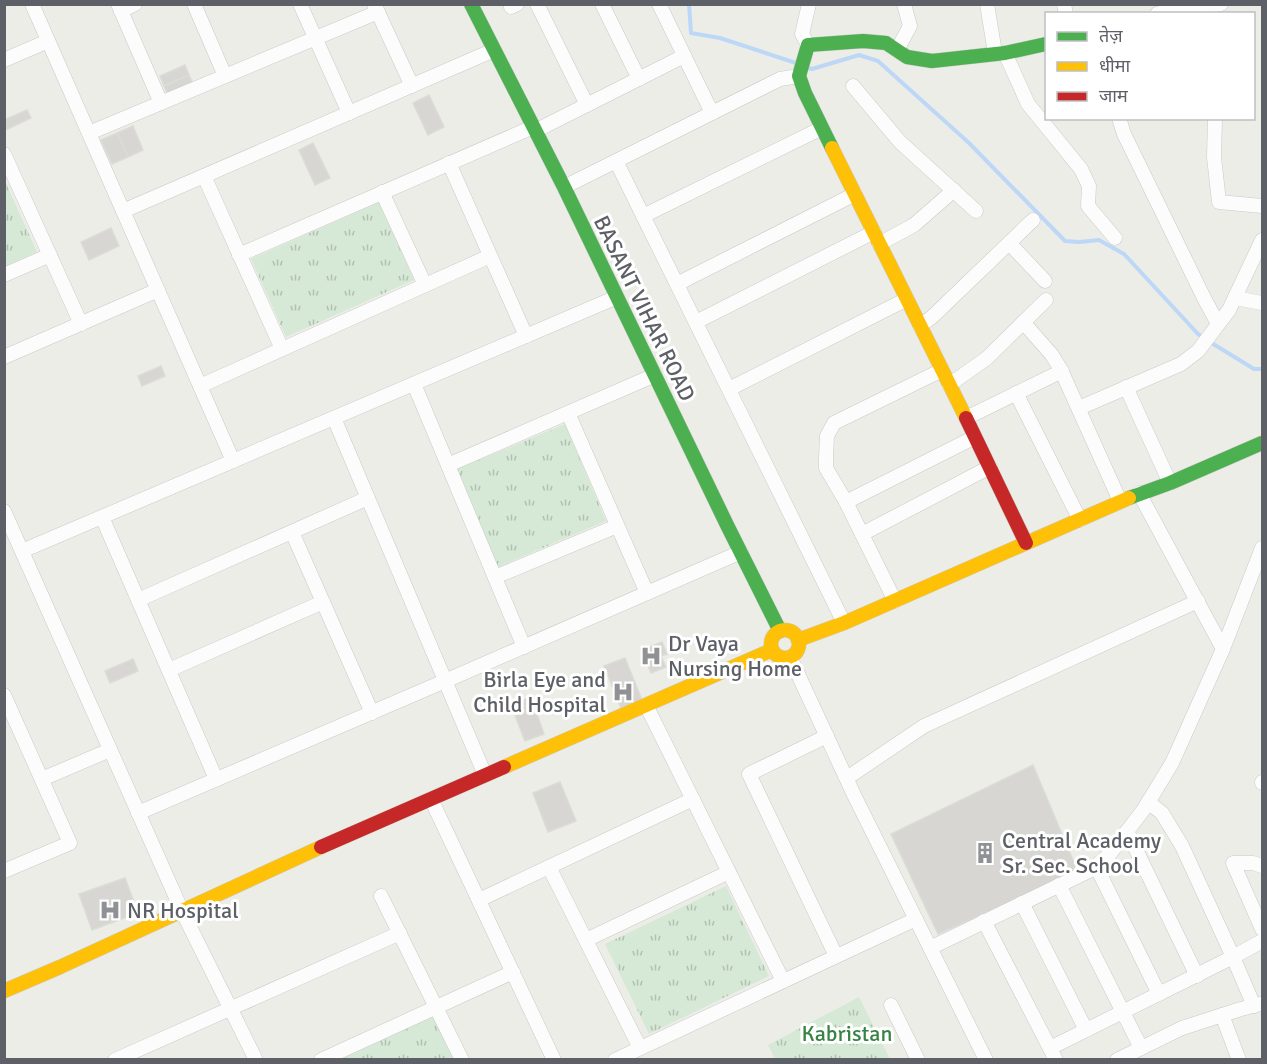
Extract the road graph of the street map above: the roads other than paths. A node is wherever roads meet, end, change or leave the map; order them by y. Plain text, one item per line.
1 (32, 4) edge
2 (135, 4) edge
3 (194, 4) edge
4 (300, 4) edge
5 (471, 4) edge
6 (537, 4) edge
7 (602, 4) edge
8 (658, 4) edge
9 (809, 4) edge
10 (904, 4) edge
11 (987, 4) edge
12 (1221, 4) edge
13 (119, 8) edge
14 (376, 8) edge
15 (1197, 8) edge
16 (1164, 12) edge
17 (315, 38) junction
18 (48, 41) junction
19 (1045, 44) edge
20 (494, 50) junction
21 (897, 50) junction
22 (806, 51) junction
23 (1000, 53) junction
24 (684, 56) junction
25 (4, 60) edge
26 (225, 76) junction
27 (800, 76) junction
28 (639, 79) junction
29 (412, 86) junction
30 (854, 86) dead end
31 (161, 103) junction
32 (587, 105) junction
33 (349, 113) junction
34 (712, 113) junction
35 (1120, 120) edge
36 (1215, 120) edge
37 (822, 128) junction
38 (534, 129) junction
39 (88, 133) junction
40 (4, 154) edge
41 (616, 161) junction
42 (449, 163) junction
43 (204, 176) junction
44 (564, 187) junction
45 (954, 190) junction
46 (382, 192) junction
47 (855, 194) junction
48 (1263, 206) edge
49 (123, 211) junction
50 (976, 211) dead end
51 (643, 216) junction
52 (1033, 220) dead end
53 (877, 238) junction
54 (1115, 238) dead end
55 (1263, 240) edge
56 (1009, 243) junction
57 (50, 255) junction
58 (239, 255) junction
59 (490, 256) junction
60 (4, 275) edge
61 (1045, 281) dead end
62 (677, 284) junction
63 (425, 285) junction
64 (158, 290) junction
65 (617, 297) junction
66 (1235, 298) junction
67 (907, 299) junction
68 (1046, 300) dead end
69 (1263, 303) edge
70 (696, 322) junction
71 (1023, 322) junction
72 (81, 324) junction
73 (920, 326) junction
74 (1216, 327) junction
75 (526, 336) junction
76 (282, 349) junction
77 (4, 357) edge
78 (942, 370) junction
79 (1062, 371) junction
80 (655, 375) junction
81 (414, 384) junction
82 (949, 385) junction
83 (200, 386) junction
84 (1126, 387) junction
85 (729, 389) junction
86 (1016, 393) junction
87 (1079, 408) junction
88 (568, 413) junction
89 (334, 418) junction
90 (966, 418) junction
91 (975, 437) junction
92 (1263, 443) edge
93 (233, 461) junction
94 (448, 465) junction
95 (990, 467) junction
96 (1170, 483) junction
97 (1139, 493) junction
98 (368, 498) junction
99 (1120, 501) junction
100 (846, 502) junction
101 (4, 511) edge
102 (102, 517) junction
103 (1080, 520) junction
104 (617, 526) junction
105 (292, 532) junction
106 (862, 534) junction
107 (1026, 543) junction
108 (1263, 548) edge
109 (22, 551) junction
110 (741, 552) junction
111 (495, 577) junction
112 (647, 593) junction
113 (138, 600) junction
114 (895, 601) junction
115 (1198, 601) junction
116 (323, 602) junction
117 (844, 623) junction
118 (780, 631) junction
119 (798, 640) junction
120 (524, 647) junction
121 (1223, 649) junction
122 (772, 650) junction
123 (790, 657) junction
124 (169, 669) junction
125 (445, 681) junction
126 (5, 699) edge
127 (646, 705) junction
128 (372, 712) junction
129 (827, 736) junction
130 (110, 750) junction
131 (485, 775) junction
132 (847, 778) junction
133 (42, 779) junction
134 (216, 779) junction
135 (431, 799) junction
136 (693, 799) junction
137 (1148, 802) junction
138 (138, 813) junction
139 (1127, 831) junction
140 (1096, 866) junction
141 (1263, 866) edge
142 (6, 867) edge
143 (549, 867) junction
144 (729, 872) junction
145 (1059, 885) junction
146 (381, 896) dead end
147 (479, 900) junction
148 (1022, 903) junction
149 (182, 911) junction
150 (916, 919) junction
151 (984, 921) junction
152 (1263, 929) edge
153 (400, 933) junction
154 (586, 939) junction
155 (1263, 941) edge
156 (930, 948) junction
157 (836, 956) junction
158 (1233, 957) junction
159 (513, 972) junction
160 (1197, 975) junction
161 (783, 981) junction
162 (4, 991) edge
163 (1159, 994) junction
164 (891, 1005) dead end
165 (436, 1007) junction
166 (1260, 1007) edge
167 (230, 1008) junction
168 (1123, 1012) junction
169 (1222, 1015) junction
170 (1086, 1030) junction
171 (640, 1047) junction
172 (1141, 1048) junction
173 (1053, 1054) edge
174 (115, 1059) edge
175 (256, 1059) edge
176 (321, 1059) edge
177 (462, 1059) edge
178 (554, 1059) edge
179 (615, 1059) edge
180 (918, 1059) edge
181 (986, 1059) edge
182 (1117, 1059) edge
183 (1239, 1059) edge

1 - 18 street
2 - 13 street
3 - 26 street
4 - 17 street
5 - 20 street, BASANT VIHAR ROAD
6 - 32 street
7 - 28 street
8 - 24 street
9 - 22 street
10 - 21 street
11 - 23 street
12 - 15 street
13 - 31 street
14 - 17 street
14 - 29 street
15 - 16 street
17 - 26 street
17 - 33 street
18 - 25 street
18 - 39 street
19 - 23 street
20 - 29 street
20 - 38 street, BASANT VIHAR ROAD
21 - 22 street
21 - 23 street
22 - 27 street
23 - 54 street
24 - 28 street
24 - 34 street
26 - 31 street
27 - 34 street
27 - 37 street
28 - 32 street
29 - 33 street
30 - 45 street
31 - 39 street
32 - 38 street
33 - 43 street
34 - 41 street
35 - 74 street
36 - 48 street
37 - 47 street
37 - 51 street
38 - 42 street
38 - 44 street, BASANT VIHAR ROAD
39 - 49 street
40 - 57 street
41 - 44 street
41 - 51 street
42 - 46 street
42 - 59 street
43 - 49 street
43 - 58 street
44 - 65 street, BASANT VIHAR ROAD
45 - 50 street
45 - 53 street
46 - 58 street
46 - 63 street
47 - 53 street
47 - 62 street
49 - 64 street
51 - 62 street
52 - 56 street
53 - 67 street
53 - 70 street
55 - 66 street
56 - 61 street
56 - 73 street
57 - 60 street
57 - 72 street
58 - 76 street
59 - 63 street
59 - 75 street
62 - 70 street
63 - 76 street
64 - 72 street
64 - 83 street
65 - 75 street
65 - 80 street, BASANT VIHAR ROAD
66 - 69 street
66 - 74 street
67 - 73 street
67 - 85 street
68 - 71 street
70 - 85 street
71 - 79 street
71 - 82 street
72 - 77 street
73 - 78 street
74 - 84 street
75 - 81 street
76 - 83 street
78 - 82 street
78 - 100 street
79 - 86 street
79 - 87 street
80 - 88 street
80 - 110 street, BASANT VIHAR ROAD
81 - 89 street
81 - 94 street
82 - 90 street
83 - 93 street
84 - 87 street
84 - 96 street
85 - 117 street
86 - 90 street
86 - 103 street
87 - 99 street
88 - 94 street
88 - 104 street
89 - 93 street
89 - 98 street
90 - 91 street
91 - 95 street
91 - 100 street
92 - 96 street
93 - 102 street
94 - 111 street
95 - 106 street
95 - 107 street
96 - 97 street
97 - 99 street
97 - 115 street
98 - 105 street
98 - 125 street
99 - 103 street
100 - 106 street
101 - 109 street
102 - 109 street
102 - 113 street
103 - 107 street
104 - 111 street
104 - 112 street
105 - 113 street
105 - 116 street
106 - 114 street
107 - 114 street
108 - 121 street
109 - 130 street
110 - 112 street
110 - 118 street, BASANT VIHAR ROAD
111 - 120 street
112 - 120 street
113 - 124 street
114 - 117 street
115 - 121 street
115 - 132 street
116 - 124 street
116 - 128 street
117 - 119 street
118 - 119 street
118 - 122 street
119 - 123 street
120 - 125 street
121 - 137 street
122 - 123 street
122 - 127 street
123 - 129 street
124 - 134 street
125 - 128 street
125 - 131 street
126 - 133 street
127 - 131 street
127 - 136 street
128 - 134 street
129 - 132 street
129 - 157 street
130 - 133 street
130 - 138 street
131 - 135 street
132 - 150 street
133 - 142 street
134 - 138 street
135 - 147 street
135 - 149 street
136 - 143 street
136 - 144 street
137 - 139 street
137 - 158 street
138 - 149 street
139 - 140 street
139 - 160 street
140 - 145 street
140 - 163 street
141 - 152 street
143 - 147 street
143 - 154 street
144 - 154 street
144 - 161 street
145 - 148 street
145 - 168 street
146 - 153 street
147 - 159 street
148 - 151 street
148 - 170 street
149 - 162 street
149 - 167 street
150 - 156 street
150 - 157 street
151 - 156 street
151 - 173 street
153 - 165 street
153 - 167 street
154 - 171 street
155 - 158 street
156 - 181 street
157 - 161 street
158 - 160 street
158 - 166 street
159 - 165 street
159 - 178 street
160 - 163 street
161 - 171 street
163 - 168 street
164 - 180 street
165 - 176 street
165 - 177 street
166 - 169 street
167 - 174 street
167 - 175 street
168 - 170 street
168 - 172 street
169 - 172 street
169 - 183 street
170 - 173 street
171 - 179 street
172 - 182 street

